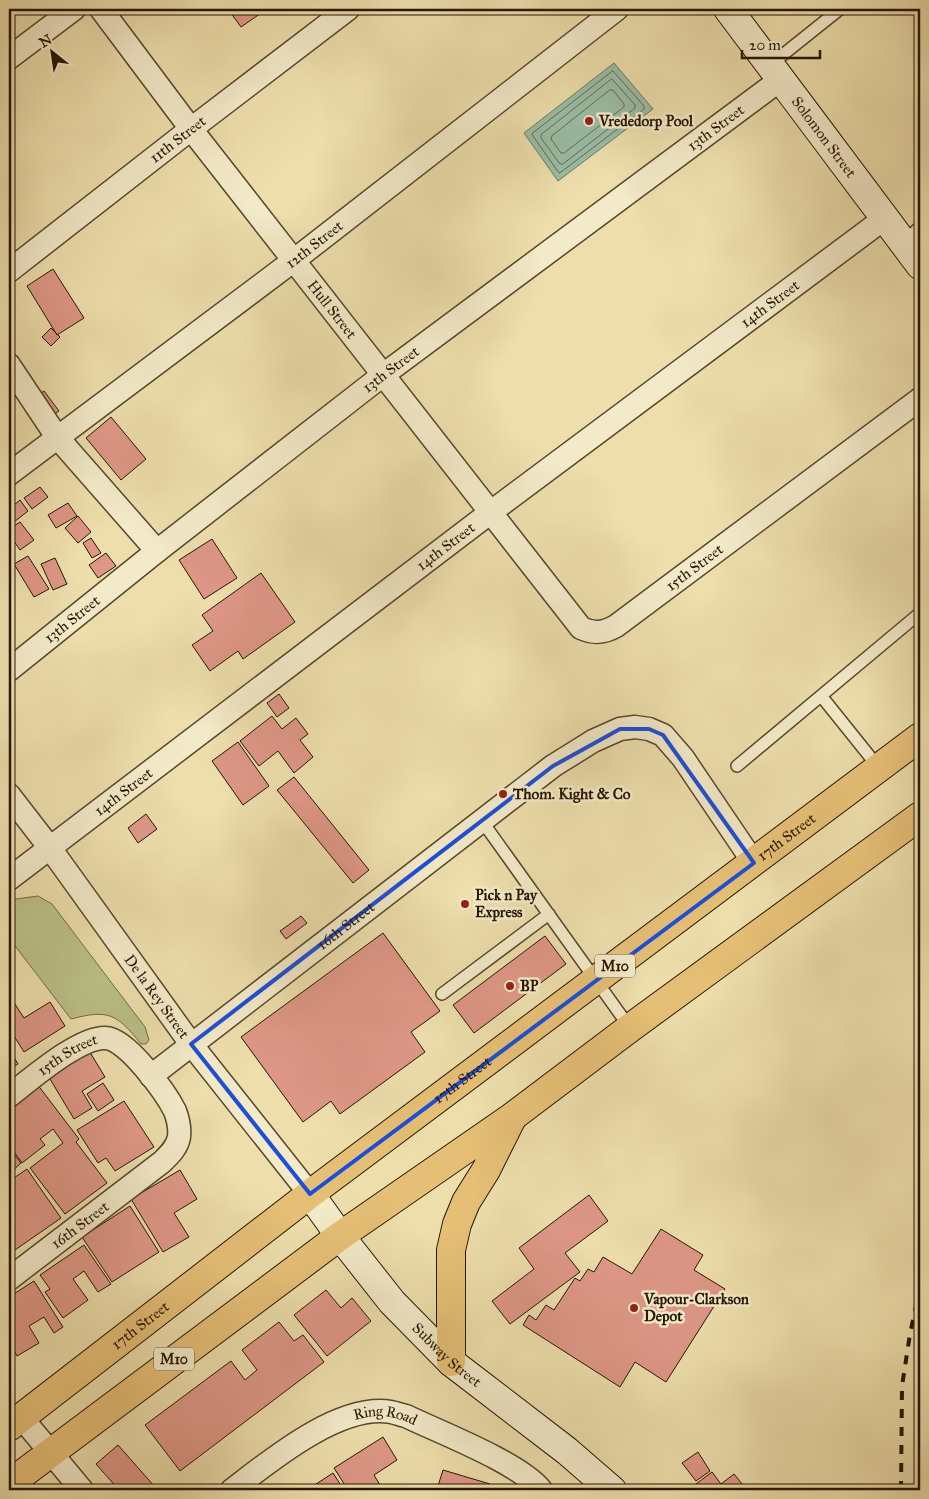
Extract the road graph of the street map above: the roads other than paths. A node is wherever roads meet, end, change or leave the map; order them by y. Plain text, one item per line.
1 (74, 9) edge
2 (101, 9) edge
3 (348, 9) edge
4 (617, 9) edge
5 (728, 9) edge
6 (840, 9) edge
7 (9, 58) edge
8 (775, 72) junction
9 (190, 129) junction
10 (885, 218) junction
11 (912, 234) edge
12 (293, 261) junction
13 (920, 265) edge
14 (9, 271) edge
15 (9, 365) edge
16 (383, 375) junction
17 (920, 399) edge
18 (57, 437) junction
19 (9, 474) edge
20 (491, 512) junction
21 (157, 551) junction
22 (920, 613) edge
23 (9, 670) edge
24 (822, 697) junction
25 (920, 737) edge
26 (737, 766) dead end
27 (879, 768) junction
28 (9, 795) edge
29 (920, 816) edge
30 (482, 821) junction
31 (50, 848) junction
32 (754, 863) junction
33 (9, 880) edge
34 (549, 914) junction
35 (596, 980) junction
36 (442, 994) dead end
37 (630, 1028) junction
38 (191, 1044) junction
39 (150, 1076) junction
40 (9, 1096) edge
41 (512, 1117) junction
42 (310, 1194) junction
43 (340, 1236) junction
44 (9, 1279) edge
45 (451, 1362) junction
46 (15, 1422) edge
47 (49, 1452) junction
48 (9, 1484) edge
49 (535, 1488) edge
50 (82, 1490) edge
51 (232, 1490) edge
52 (612, 1490) edge

1 - 7 street
2 - 9 street, Hull Street
3 - 9 street, 11th Street
4 - 12 street, 12th Street
5 - 8 street, Solomon Street
6 - 8 lane
8 - 10 street, Solomon Street
8 - 16 street, 13th Street
9 - 12 street, Hull Street
9 - 14 street, 11th Street
10 - 11 street, Solomon Street
10 - 20 street, 14th Street
11 - 13 street, Solomon Street
12 - 16 street, Hull Street
12 - 18 street, 12th Street
15 - 18 street
16 - 20 street, Hull Street
16 - 21 street, 13th Street
17 - 20 street, 15th Street
18 - 19 street, 12th Street
18 - 21 street
20 - 31 street, 14th Street
21 - 23 street, 13th Street
22 - 24 lane
24 - 26 lane
24 - 27 lane
25 - 27 main road, 17th Street / M10
27 - 32 main road, 17th Street / M10
28 - 31 street, De la Rey Street
29 - 37 main road, M10
30 - 32 street, 16th Street
30 - 34 lane
30 - 38 street, 16th Street
31 - 33 street, 14th Street
31 - 38 street, De la Rey Street
32 - 35 main road, 17th Street / M10
34 - 35 lane
34 - 36 lane
35 - 37 lane
35 - 42 main road, 17th Street / M10
37 - 41 main road, M10
38 - 39 street, 16th Street
38 - 42 street, De la Rey Street
39 - 40 street, 15th Street
39 - 44 street, 16th Street
41 - 43 main road, M10
41 - 45 main road
42 - 43 street, Subway Street
42 - 46 main road, 17th Street / M10
43 - 45 street, Subway Street
43 - 47 main road, M10
45 - 52 street, Subway Street
46 - 47 street
47 - 48 main road, M10
47 - 50 street
49 - 51 street, Ring Road

